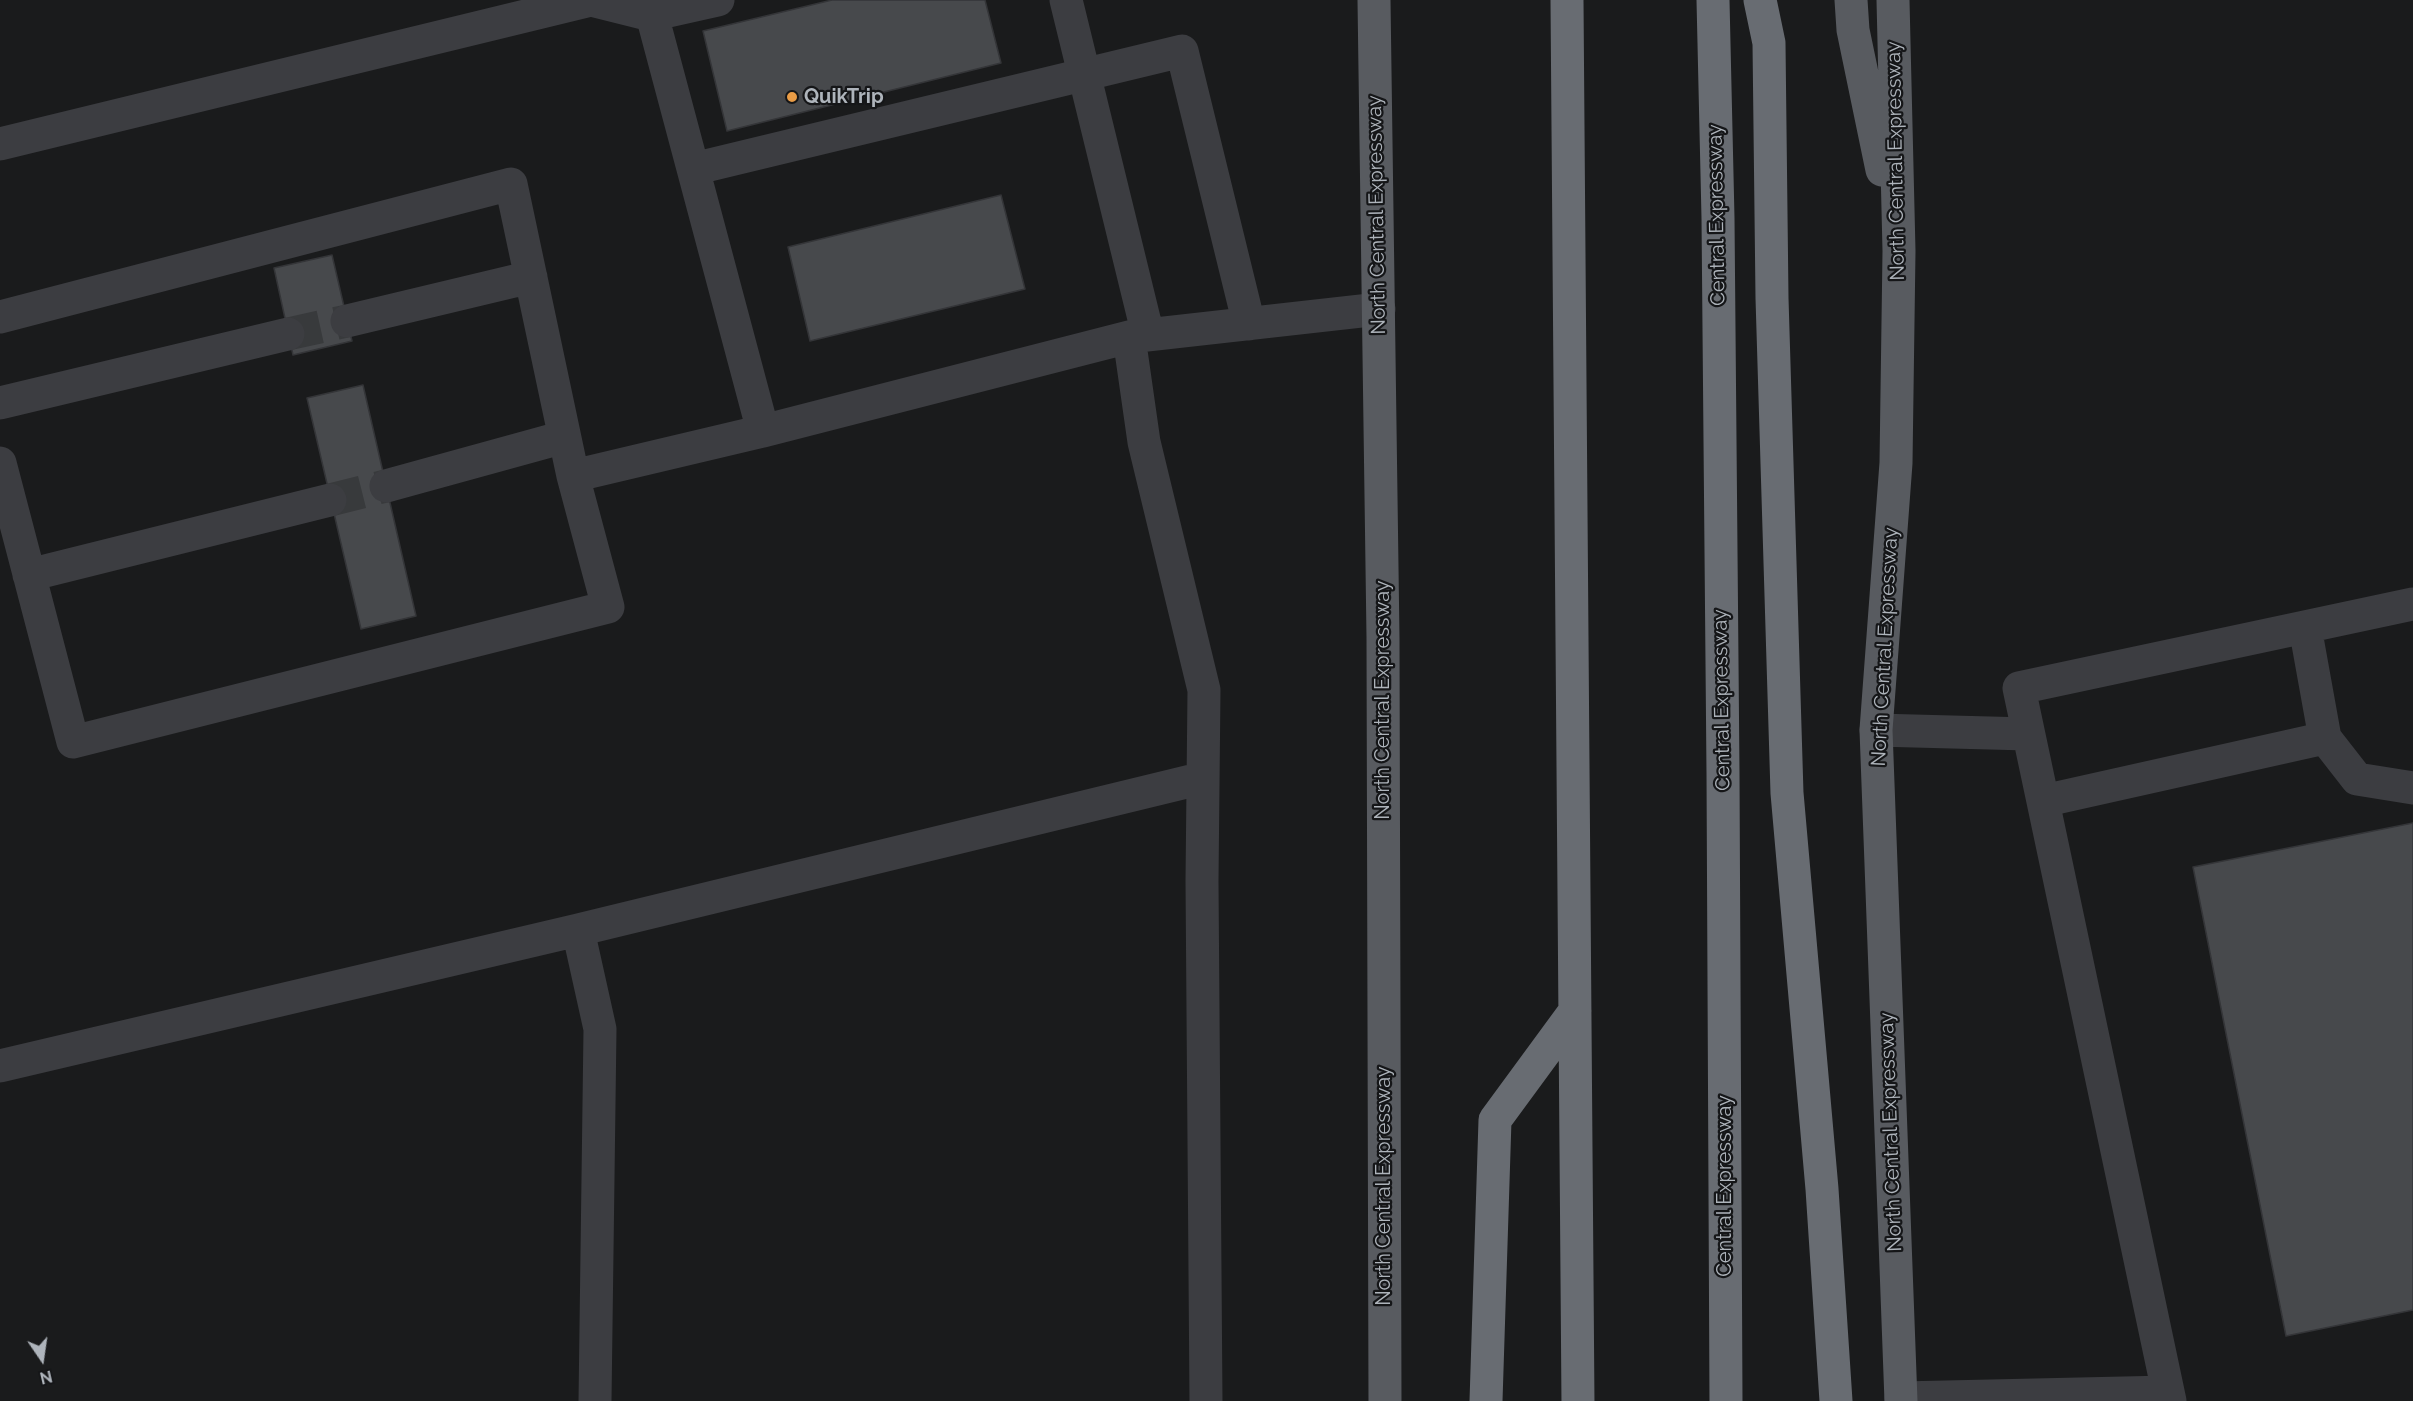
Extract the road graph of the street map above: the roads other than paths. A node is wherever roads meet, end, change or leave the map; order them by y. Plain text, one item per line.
1 (718, 0) edge
2 (1066, 0) edge
3 (1374, 0) edge
4 (1567, 0) edge
5 (1713, 0) edge
6 (1760, 0) edge
7 (1851, 0) edge
8 (1893, 0) edge
9 (650, 7) edge
10 (1085, 76) junction
11 (0, 144) edge
12 (693, 169) junction
13 (1899, 251) junction
14 (531, 277) junction
15 (1379, 309) junction
16 (0, 316) edge
17 (347, 321) tunnel mouth
18 (1248, 324) junction
19 (288, 334) tunnel mouth
20 (1138, 336) junction
21 (0, 403) edge
22 (763, 431) junction
23 (564, 437) junction
24 (0, 463) edge
25 (573, 476) junction
26 (386, 486) tunnel mouth
27 (330, 500) tunnel mouth
28 (29, 575) junction
29 (2413, 604) edge
30 (2305, 627) junction
31 (1876, 730) junction
32 (2028, 734) junction
33 (2325, 738) junction
34 (1203, 778) junction
35 (2413, 788) edge
36 (2043, 801) junction
37 (579, 930) junction
38 (1575, 1011) junction
39 (0, 1066) edge
40 (2169, 1396) edge
41 (1901, 1399) edge
42 (595, 1401) edge
43 (1206, 1401) edge
44 (1385, 1401) edge
45 (1486, 1401) edge
46 (1578, 1401) edge
47 (1726, 1401) edge
48 (1836, 1401) edge

1 - 9 lane
2 - 10 lane
3 - 15 main road, North Central Expressway
4 - 38 highway
5 - 47 highway, Central Expressway
6 - 48 highway
7 - 13 main road
8 - 13 main road, North Central Expressway
9 - 11 lane
9 - 12 lane
10 - 12 lane
10 - 18 lane
10 - 20 lane
12 - 22 lane
13 - 31 main road, North Central Expressway
14 - 16 lane
14 - 17 lane
14 - 23 lane
15 - 18 lane
15 - 44 main road, North Central Expressway
18 - 20 lane
19 - 21 lane
20 - 22 lane
20 - 34 lane
22 - 25 lane
23 - 25 lane
23 - 26 lane
24 - 28 lane
25 - 28 lane
27 - 28 lane
29 - 30 lane
30 - 32 lane
30 - 33 lane
31 - 32 lane
31 - 41 main road, North Central Expressway
32 - 36 lane
33 - 35 lane
33 - 36 lane
34 - 37 lane
34 - 43 lane
36 - 40 lane
37 - 39 lane
37 - 42 lane
38 - 45 highway
38 - 46 highway
40 - 41 lane

